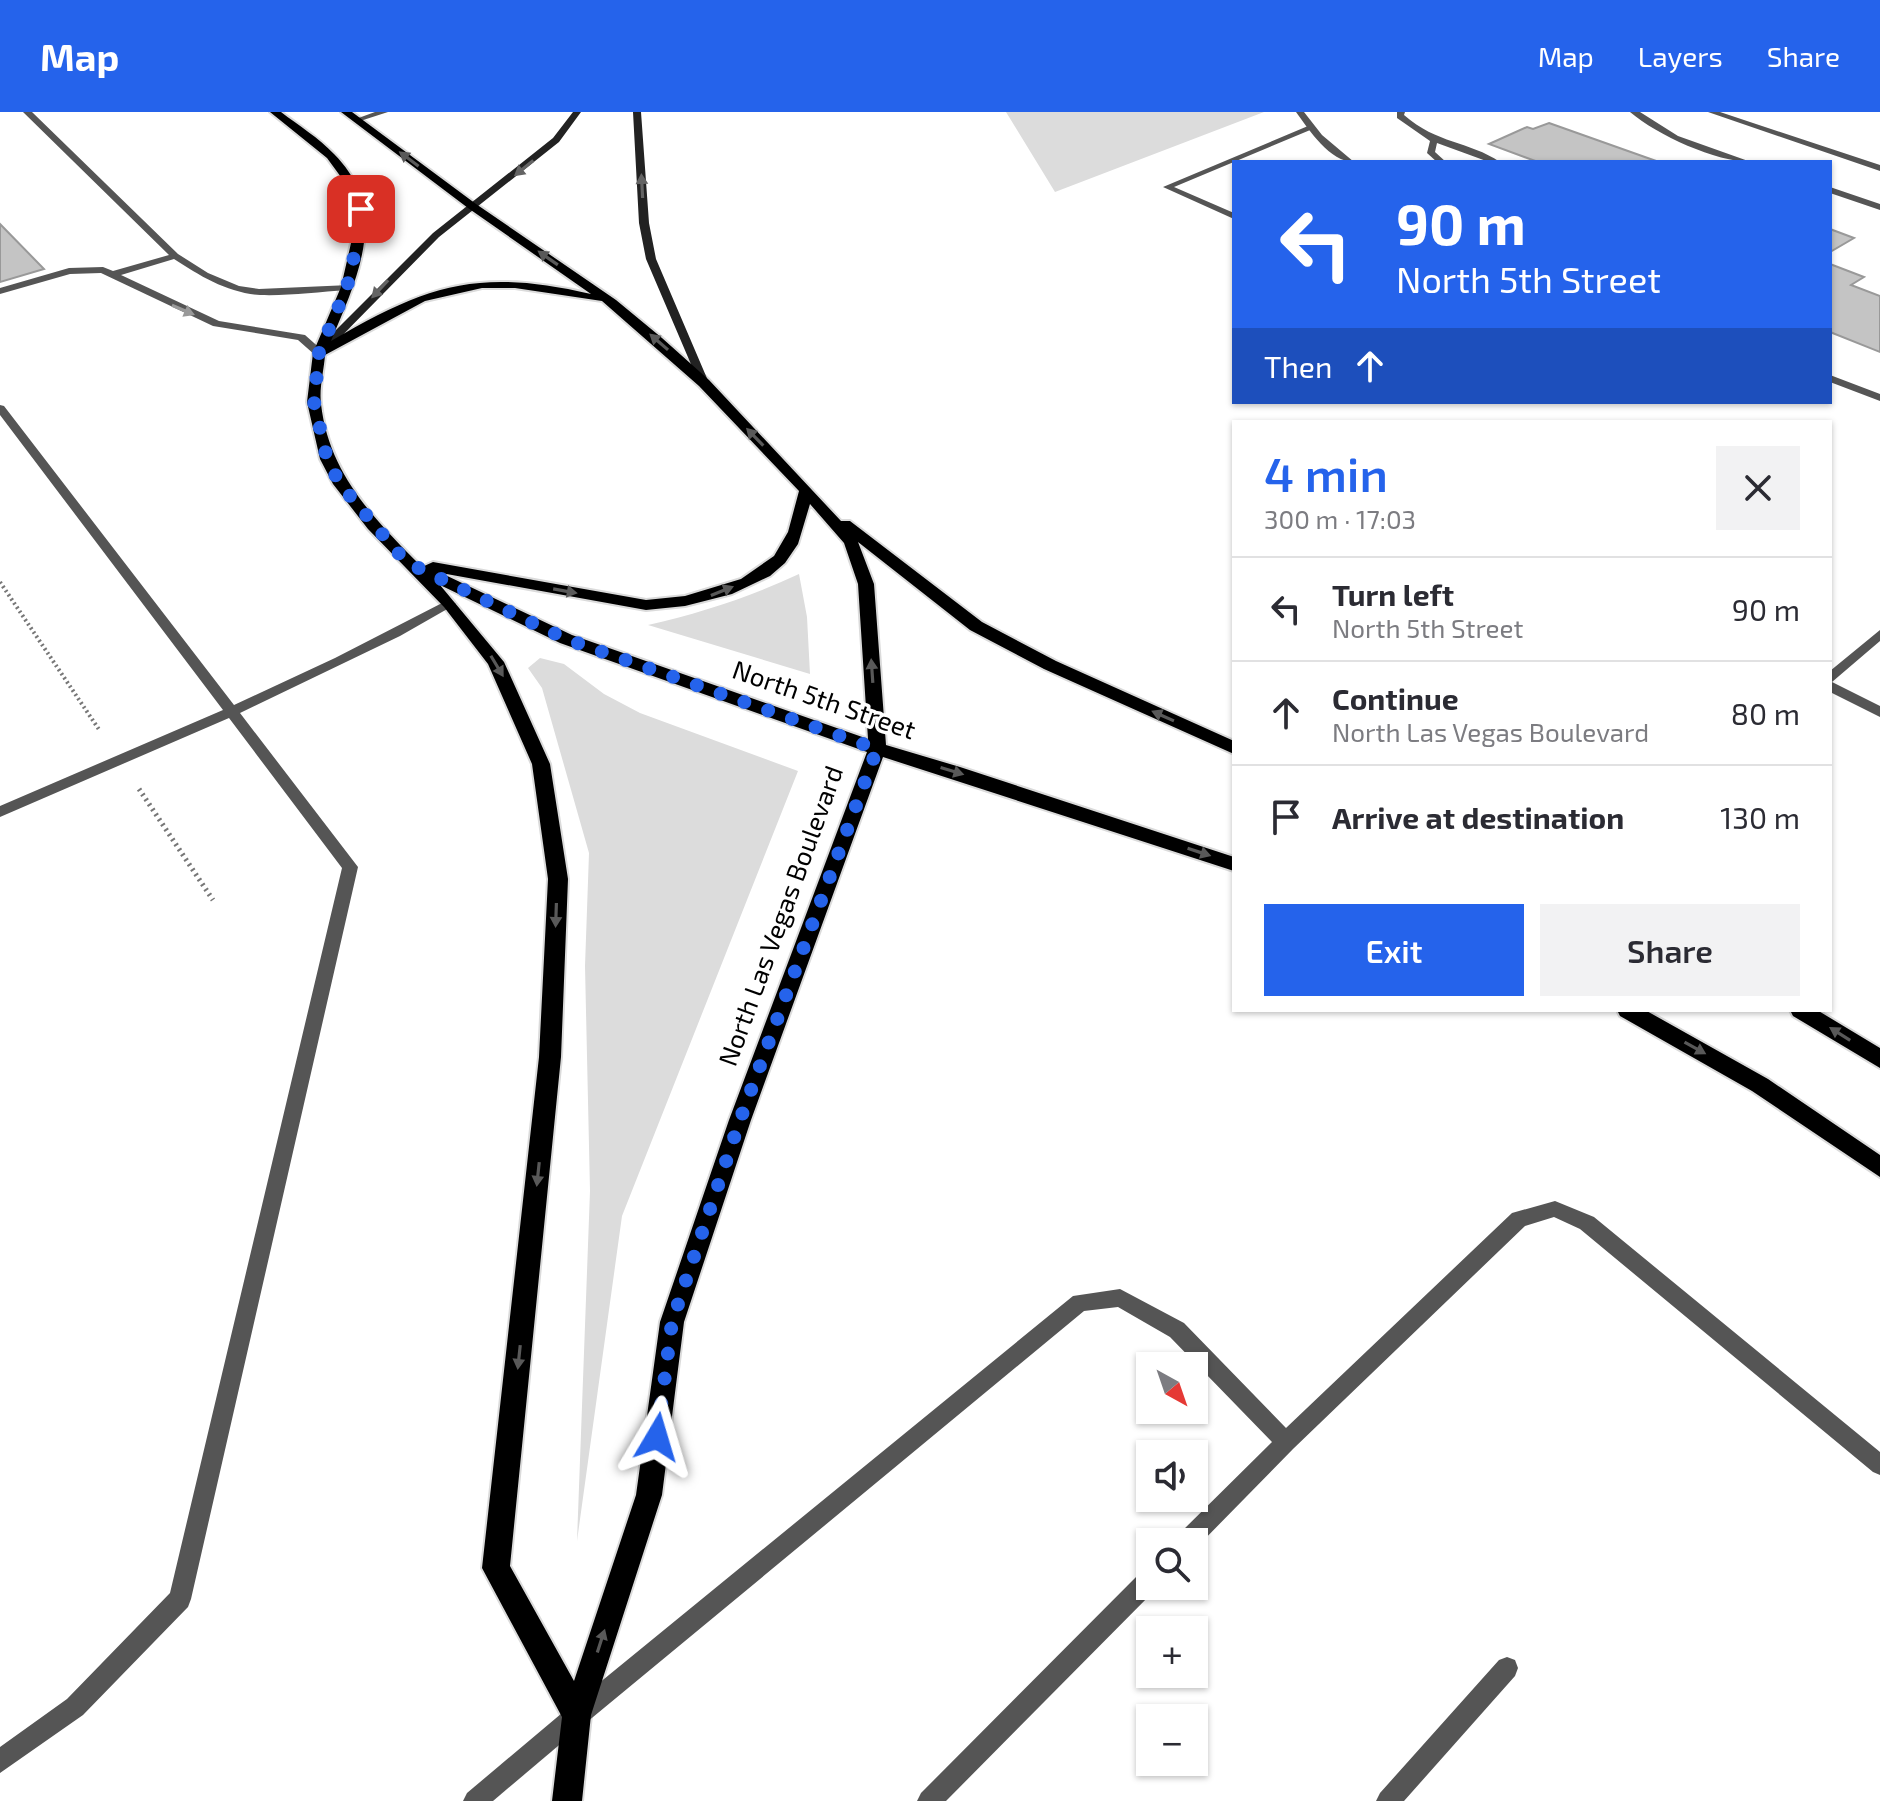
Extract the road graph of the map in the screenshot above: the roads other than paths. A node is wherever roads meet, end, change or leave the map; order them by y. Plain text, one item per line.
1 (27, 112) edge
2 (275, 112) edge
3 (346, 112) edge
4 (384, 112) edge
5 (577, 112) edge
6 (637, 112) edge
7 (1300, 112) edge
8 (1401, 112) edge
9 (1634, 112) edge
10 (1712, 112) edge
11 (357, 120) junction
12 (1311, 128) junction
13 (1433, 142) junction
14 (1232, 160) edge
15 (1233, 160) edge
16 (1348, 160) edge
17 (1440, 160) edge
18 (1490, 160) edge
19 (1741, 160) edge
20 (1880, 168) edge
21 (1832, 191) edge
22 (472, 206) junction
23 (1880, 207) edge
24 (1232, 215) edge
25 (175, 256) junction
26 (114, 274) junction
27 (347, 287) junction
28 (0, 291) edge
29 (612, 303) junction
30 (319, 353) junction
31 (1832, 379) edge
32 (704, 383) junction
33 (1880, 398) edge
34 (0, 408) edge
35 (8, 433) edge
36 (806, 490) junction
37 (406, 562) junction
38 (450, 604) junction
39 (1880, 634) edge
40 (1832, 676) edge
41 (1832, 687) edge
42 (230, 710) junction
43 (1880, 712) edge
44 (1232, 747) edge
45 (877, 749) junction
46 (0, 812) edge
47 (1232, 863) edge
48 (1631, 1012) edge
49 (1803, 1012) edge
50 (1880, 1059) edge
51 (1880, 1167) edge
52 (1286, 1442) junction
53 (1880, 1465) edge
54 (1201, 1528) edge
55 (1136, 1593) edge
56 (1507, 1668) dead end
57 (577, 1715) junction
58 (0, 1761) edge
59 (475, 1801) edge
60 (567, 1801) edge
61 (929, 1801) edge
62 (1388, 1801) edge

1 - 25 street
2 - 27 main road
3 - 11 main road, North Las Vegas Boulevard
4 - 11 street
5 -> 22 main road
32 -> 6 main road
7 - 12 street
8 - 13 street
9 - 19 street
10 - 20 street
22 -> 11 main road, North Las Vegas Boulevard
12 - 15 street
12 - 16 street
13 - 17 street
13 - 18 street
14 - 24 street
21 - 23 street
29 -> 22 main road, North Las Vegas Boulevard
22 -> 30 main road
25 - 26 street
25 - 27 street
26 - 28 street
26 -> 30 street
27 - 30 main road
29 - 30 main road
32 -> 29 main road, North Las Vegas Boulevard
30 - 37 main road
31 - 33 street
36 -> 32 main road, North Las Vegas Boulevard
34 - 35 street
35 - 42 street
37 -> 36 main road
44 -> 36 main road
45 -> 36 main road, North Las Vegas Boulevard
37 - 38 main road
37 - 45 main road, North 5th Street
38 - 42 street
38 -> 57 main road
39 - 40 street
41 - 43 street
42 - 46 street
42 - 58 street
45 -> 47 main road, North 5th Street
57 -> 45 main road, North Las Vegas Boulevard
48 -> 51 main road
50 -> 49 main road
52 - 53 street
52 - 54 street
52 - 57 street
55 - 61 street
56 - 62 street
57 - 59 street
57 - 60 main road, North Las Vegas Boulevard

